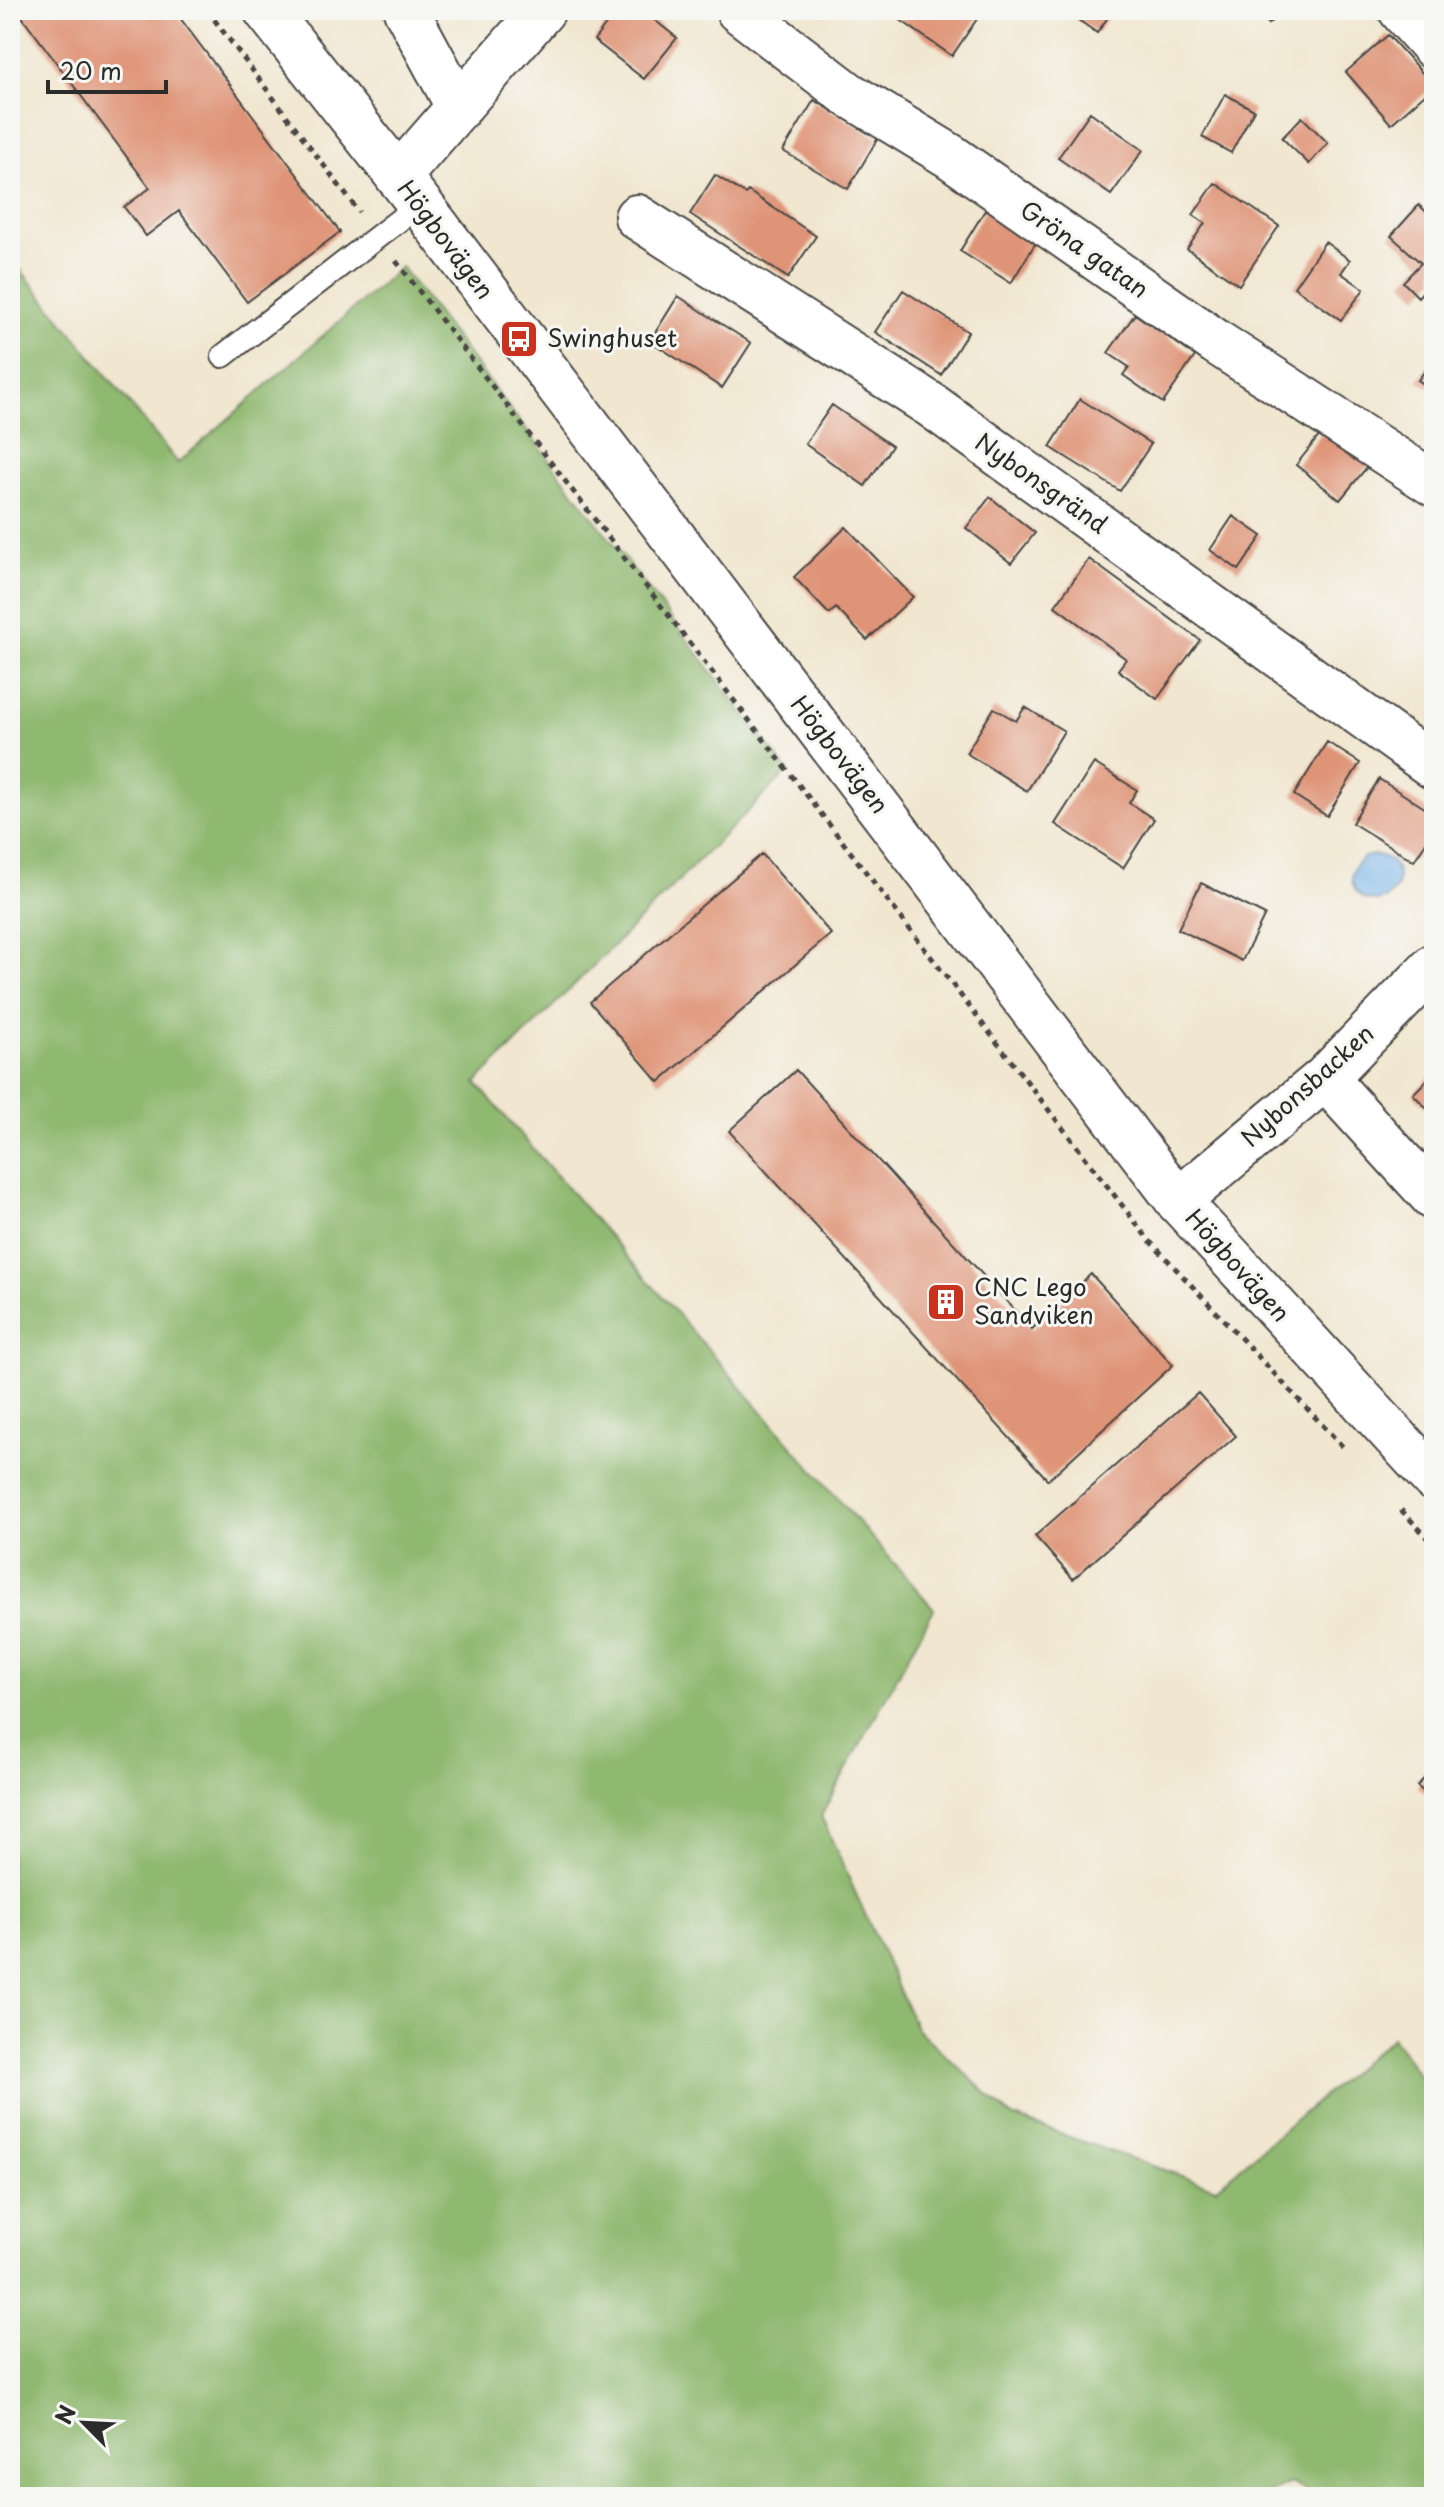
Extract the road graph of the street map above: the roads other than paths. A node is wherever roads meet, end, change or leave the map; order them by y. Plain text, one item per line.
1 (266, 10) edge
2 (406, 10) edge
3 (543, 10) edge
4 (738, 10) edge
5 (1401, 10) edge
6 (1434, 47) edge
7 (459, 108) junction
8 (409, 191) junction
9 (637, 217) dead end
10 (223, 356) dead end
11 (1434, 484) edge
12 (1434, 767) edge
13 (1434, 966) edge
14 (1325, 1078) junction
15 (1434, 1198) edge
16 (1178, 1201) junction
17 (1434, 1479) edge

1 - 8 street, Högbovägen
2 - 7 street
3 - 7 street
4 - 11 street, Gröna gatan
5 - 6 street
7 - 8 street
8 - 10 lane
8 - 16 street, Högbovägen
9 - 12 street, Nybonsgränd
13 - 14 street, Nybonsbacken
14 - 15 street
14 - 16 street, Nybonsbacken
16 - 17 street, Högbovägen

